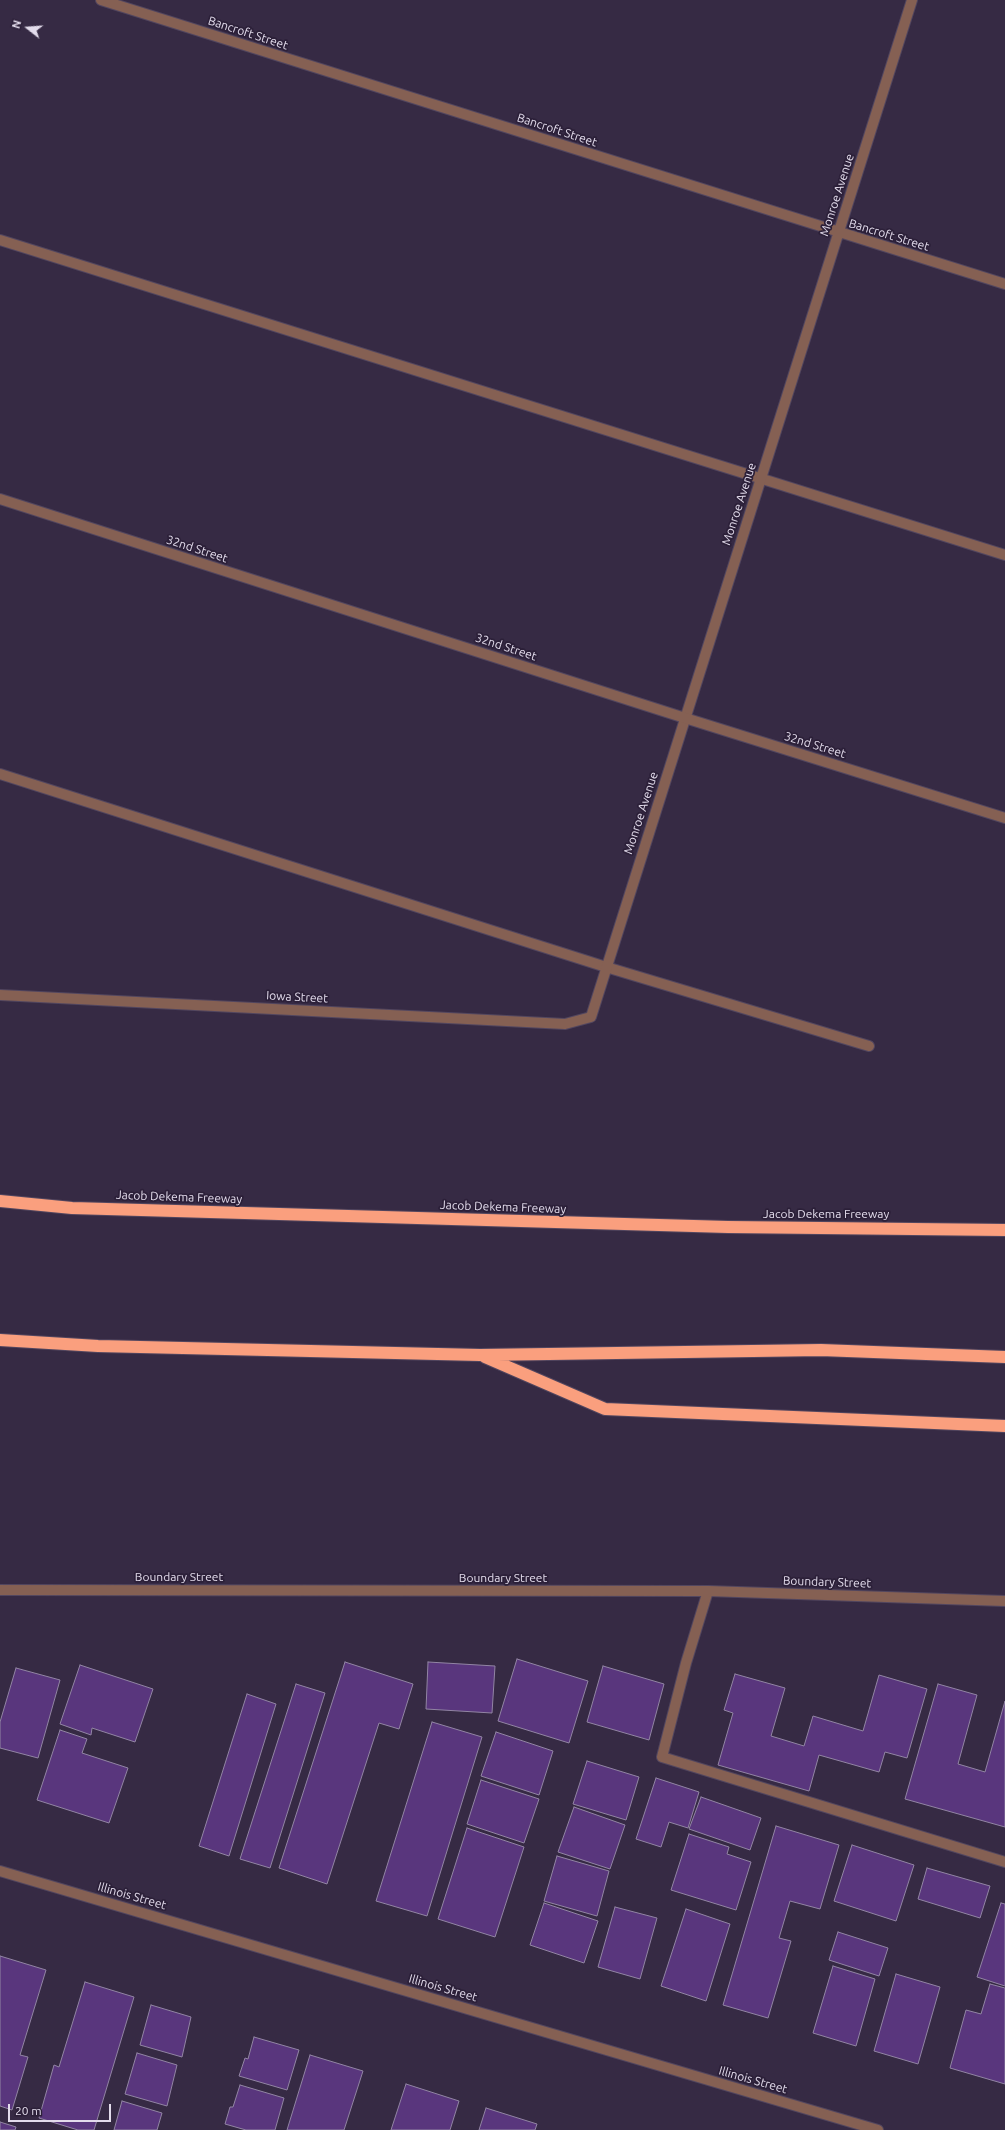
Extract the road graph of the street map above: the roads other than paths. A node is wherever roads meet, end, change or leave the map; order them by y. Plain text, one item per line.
1 (101, 0) edge
2 (912, 0) edge
3 (839, 232) junction
4 (0, 240) edge
5 (1005, 284) edge
6 (761, 477) junction
7 (0, 499) edge
8 (1005, 555) edge
9 (685, 718) junction
10 (0, 774) edge
11 (1005, 818) edge
12 (606, 967) junction
13 (0, 995) edge
14 (591, 1017) joint
15 (869, 1046) dead end
16 (0, 1201) edge
17 (1005, 1230) edge
18 (0, 1340) edge
19 (480, 1355) junction
20 (1005, 1357) edge
21 (1005, 1426) edge
22 (0, 1590) edge
23 (708, 1591) junction
24 (1005, 1602) edge
25 (1005, 1862) edge
26 (0, 1871) edge
27 (878, 2130) edge

1 - 3 street, Bancroft Street
2 - 3 street, Monroe Avenue
3 - 5 street, Bancroft Street
3 - 6 street, Monroe Avenue
4 - 6 street
6 - 8 street
6 - 9 street, Monroe Avenue
7 - 9 street, 32nd Street
9 - 11 street, 32nd Street
9 - 12 street, Monroe Avenue
10 - 12 street
12 - 14 street, Monroe Avenue
12 - 15 street
13 - 14 street, Iowa Street
16 - 17 highway, Jacob Dekema Freeway
18 - 19 highway
19 - 20 highway
19 - 21 highway
22 - 23 street, Boundary Street
23 - 24 street, Boundary Street
23 - 25 street
26 - 27 street, Illinois Street

